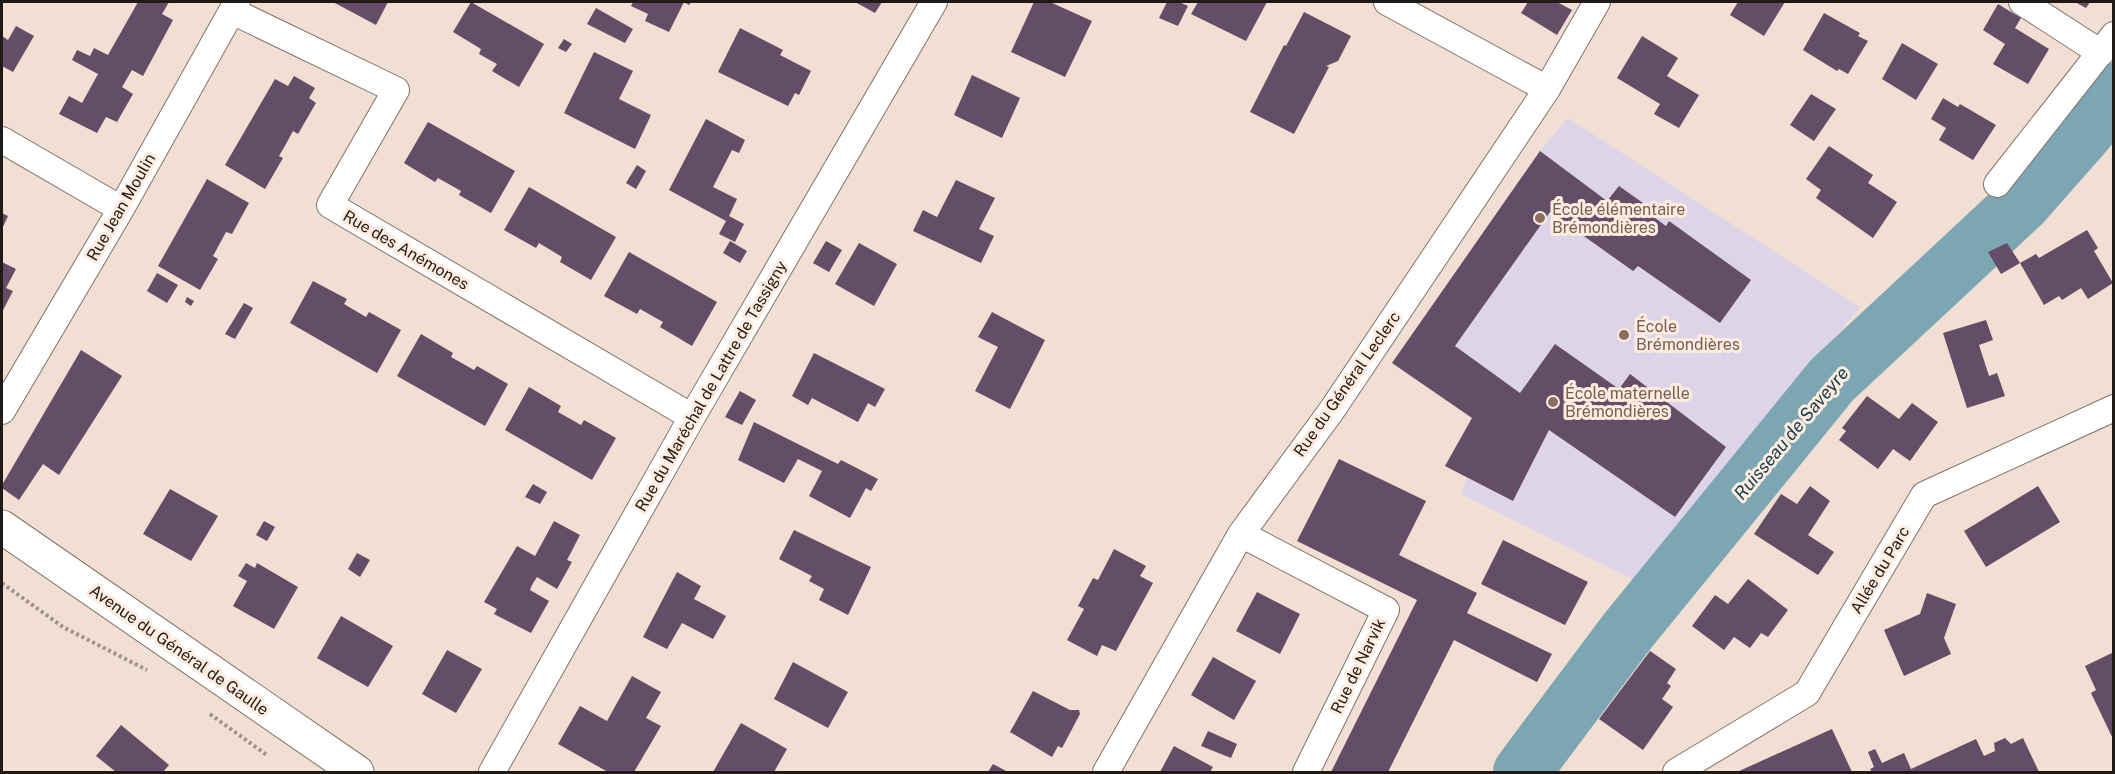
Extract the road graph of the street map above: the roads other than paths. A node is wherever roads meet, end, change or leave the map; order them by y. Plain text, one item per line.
1 (934, 2) edge
2 (1387, 2) edge
3 (1598, 2) edge
4 (2022, 2) edge
5 (234, 6) edge
6 (2107, 44) edge
7 (1546, 89) junction
8 (2, 140) edge
9 (1997, 184) dead end
10 (121, 209) junction
11 (2114, 408) edge
12 (2, 411) edge
13 (692, 417) junction
14 (2, 527) edge
15 (1241, 534) junction
16 (357, 772) edge
17 (492, 772) edge
18 (1106, 772) edge
19 (1306, 772) edge
20 (1676, 772) edge

1 - 13 street, Rue du Maréchal de Lattre de Tassigny
2 - 7 street
3 - 7 street, Rue du Général Leclerc
4 - 6 street
5 - 10 street, Rue Jean Moulin
5 - 13 street, Rue des Anémones
6 - 9 street
7 - 15 street, Rue du Général Leclerc
8 - 10 street
10 - 12 street, Rue Jean Moulin
11 - 20 street, Allée du Parc
13 - 17 street, Rue du Maréchal de Lattre de Tassigny
14 - 16 main road, Avenue du Général de Gaulle
15 - 18 street, Rue du Général Leclerc
15 - 19 street, Rue de Narvik

